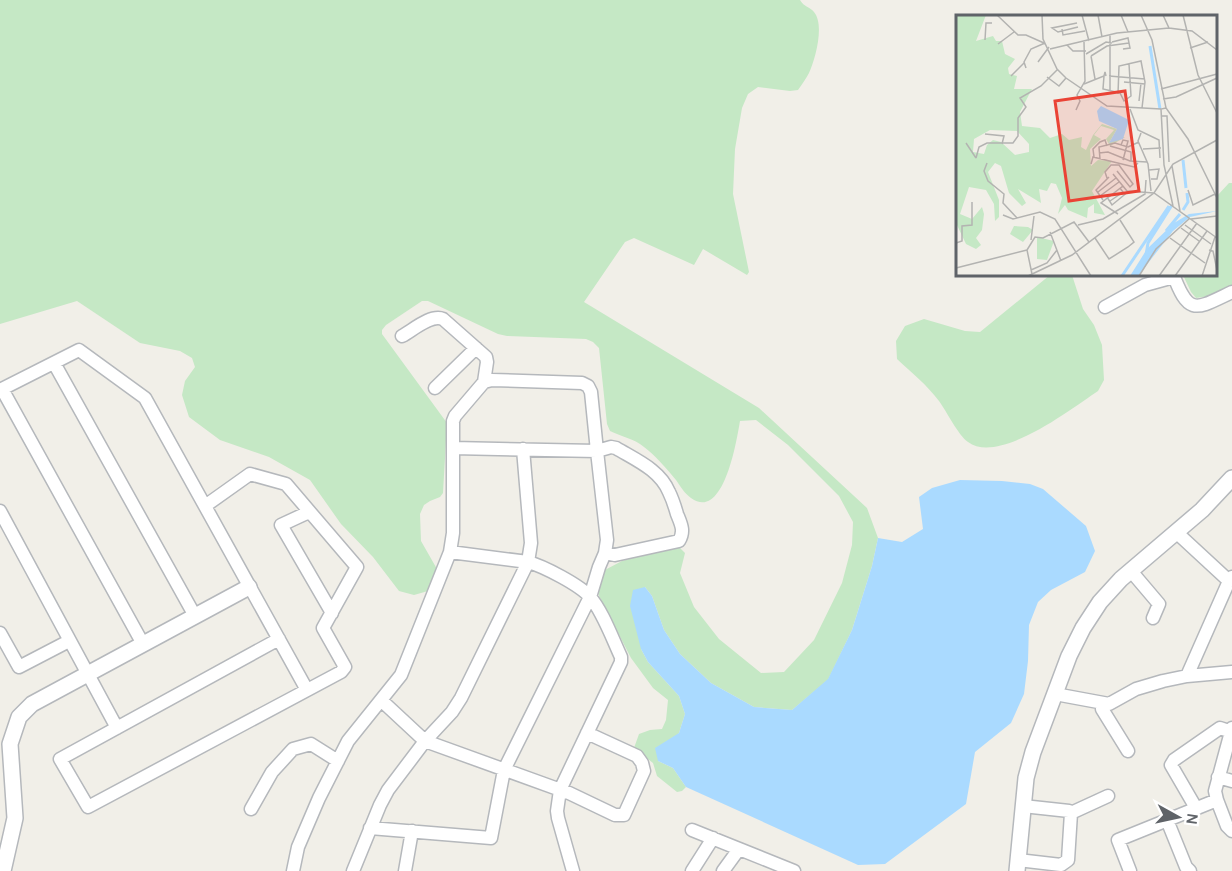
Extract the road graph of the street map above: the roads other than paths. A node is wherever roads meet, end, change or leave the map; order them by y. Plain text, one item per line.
1 (1174, 276) edge
2 (1232, 292) edge
3 (1104, 307) dead end
4 (402, 336) dead end
5 (476, 348) junction
6 (54, 363) junction
7 (484, 382) junction
8 (435, 388) dead end
9 (1, 390) edge
10 (453, 447) junction
11 (523, 449) junction
12 (597, 452) junction
13 (1232, 478) edge
14 (205, 506) junction
15 (0, 511) edge
16 (309, 512) junction
17 (1176, 532) junction
18 (450, 552) junction
19 (605, 553) junction
20 (528, 562) junction
21 (1131, 571) junction
22 (1230, 579) edge
23 (249, 587) junction
24 (590, 597) junction
25 (332, 612) junction
26 (195, 616) junction
27 (1153, 618) dead end
28 (0, 633) edge
29 (279, 639) junction
30 (69, 641) junction
31 (143, 644) junction
32 (1232, 672) edge
33 (87, 674) junction
34 (1187, 676) junction
35 (307, 690) junction
36 (1055, 694) junction
37 (382, 701) junction
38 (1102, 703) junction
39 (117, 728) junction
40 (1232, 731) edge
41 (587, 733) junction
42 (425, 741) junction
43 (5, 743) edge
44 (1128, 751) dead end
45 (338, 761) junction
46 (504, 770) junction
47 (1218, 777) junction
48 (1232, 780) edge
49 (560, 790) junction
50 (1108, 796) dead end
51 (1216, 800) junction
52 (1023, 806) junction
53 (1196, 808) junction
54 (251, 809) dead end
55 (1071, 813) junction
56 (1167, 820) junction
57 (370, 828) junction
58 (692, 830) dead end
59 (412, 831) junction
60 (1232, 831) edge
61 (713, 838) junction
62 (739, 849) junction
63 (1017, 865) edge
64 (1042, 866) edge
65 (3, 871) edge
66 (293, 871) edge
67 (353, 871) edge
68 (405, 871) edge
69 (573, 871) edge
70 (692, 871) edge
71 (723, 871) edge
72 (794, 871) edge
73 (1130, 871) edge
74 (1190, 871) edge

1 - 2 street
1 - 3 street
4 - 5 street
5 - 7 street
5 - 8 street
6 - 9 street
6 - 14 street
6 - 26 street
7 - 10 street
7 - 12 street
9 - 31 street
10 - 11 street
10 - 18 street
11 - 12 street
11 - 20 street
12 - 19 street
12 - 19 street
13 - 17 street
14 - 16 street
14 - 23 street
15 - 30 street
16 - 25 street
16 - 25 street
17 - 21 street
17 - 22 street
18 - 20 street
18 - 37 street
19 - 24 street
20 - 24 street
20 - 42 street
21 - 27 street
21 - 36 street
22 - 34 street
23 - 26 street
23 - 29 street
24 - 41 street
24 - 46 street
25 - 35 street
26 - 31 street
28 - 30 street
29 - 35 street
29 - 39 street
30 - 33 street
31 - 33 street
32 - 34 street
33 - 39 street
33 - 43 street
34 - 38 street
35 - 39 street
36 - 38 street
36 - 52 street
37 - 42 street
37 - 45 street
38 - 44 street
40 - 47 street
40 - 53 street
41 - 49 street
41 - 49 street
42 - 46 street
42 - 57 street
43 - 65 street
45 - 54 street
45 - 66 street
46 - 49 street
46 - 59 street
47 - 48 street
47 - 51 street
49 - 69 street
50 - 55 street
51 - 53 street
51 - 60 street
52 - 55 street
52 - 63 street
53 - 56 street
55 - 64 street
56 - 73 street
56 - 74 street
57 - 59 street
57 - 67 street
58 - 61 street
59 - 68 street
61 - 62 street
61 - 70 street
62 - 71 street
62 - 72 street
63 - 64 street

